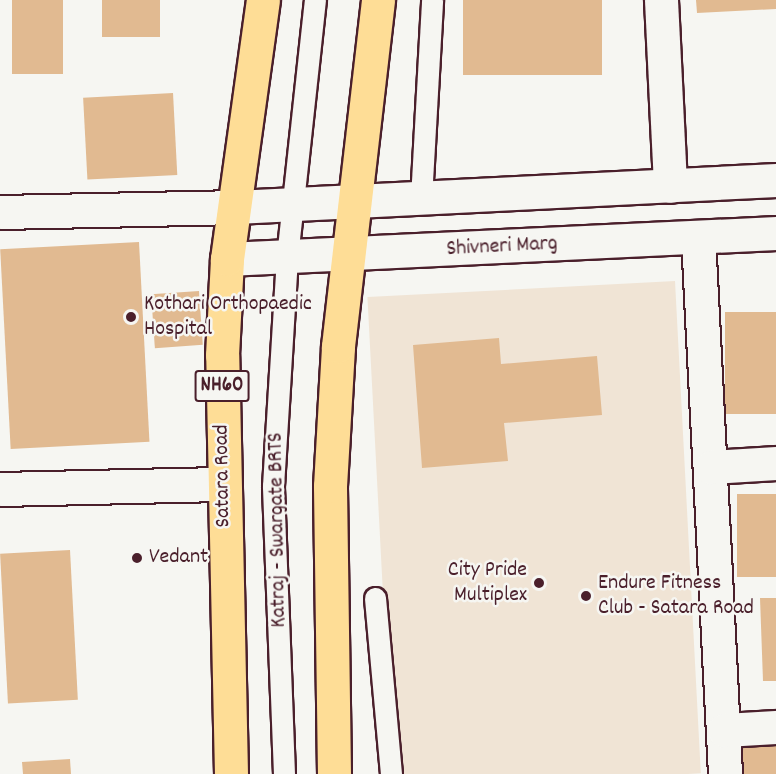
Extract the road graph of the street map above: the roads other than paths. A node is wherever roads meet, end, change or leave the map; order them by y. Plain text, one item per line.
1 (263, 0) edge
2 (315, 0) edge
3 (378, 0) edge
4 (432, 0) edge
5 (661, 0) edge
6 (776, 180) edge
7 (670, 186) junction
8 (421, 199) junction
9 (355, 203) junction
10 (296, 205) junction
11 (235, 207) junction
12 (0, 212) edge
13 (776, 233) edge
14 (698, 237) junction
15 (350, 255) junction
16 (287, 257) junction
17 (227, 259) junction
18 (776, 463) edge
19 (711, 466) junction
20 (222, 484) junction
21 (0, 489) edge
22 (375, 598) dead end
23 (776, 727) edge
24 (724, 730) junction
25 (231, 774) edge
26 (285, 774) edge
27 (334, 774) edge
28 (391, 774) edge
29 (725, 774) edge

1 - 11 highway, Satara Road / NH60
2 - 10 lane, Katraj - Swargate BRTS
3 - 9 highway
4 - 8 lane
5 - 7 street
6 - 7 street
7 - 8 street
8 - 9 street
9 - 10 street
9 - 15 highway
10 - 11 street
10 - 16 lane, Katraj - Swargate BRTS
11 - 12 street
11 - 17 highway, Satara Road / NH60
13 - 14 street, Shivneri Marg
14 - 15 street, Shivneri Marg
14 - 19 street
15 - 16 street, Shivneri Marg
15 - 27 highway
16 - 17 street, Shivneri Marg
16 - 26 lane, Katraj - Swargate BRTS
17 - 20 highway, Satara Road / NH60
18 - 19 street
19 - 24 street
20 - 21 street
20 - 25 highway, Satara Road / NH60
22 - 28 lane
23 - 24 street
24 - 29 street

